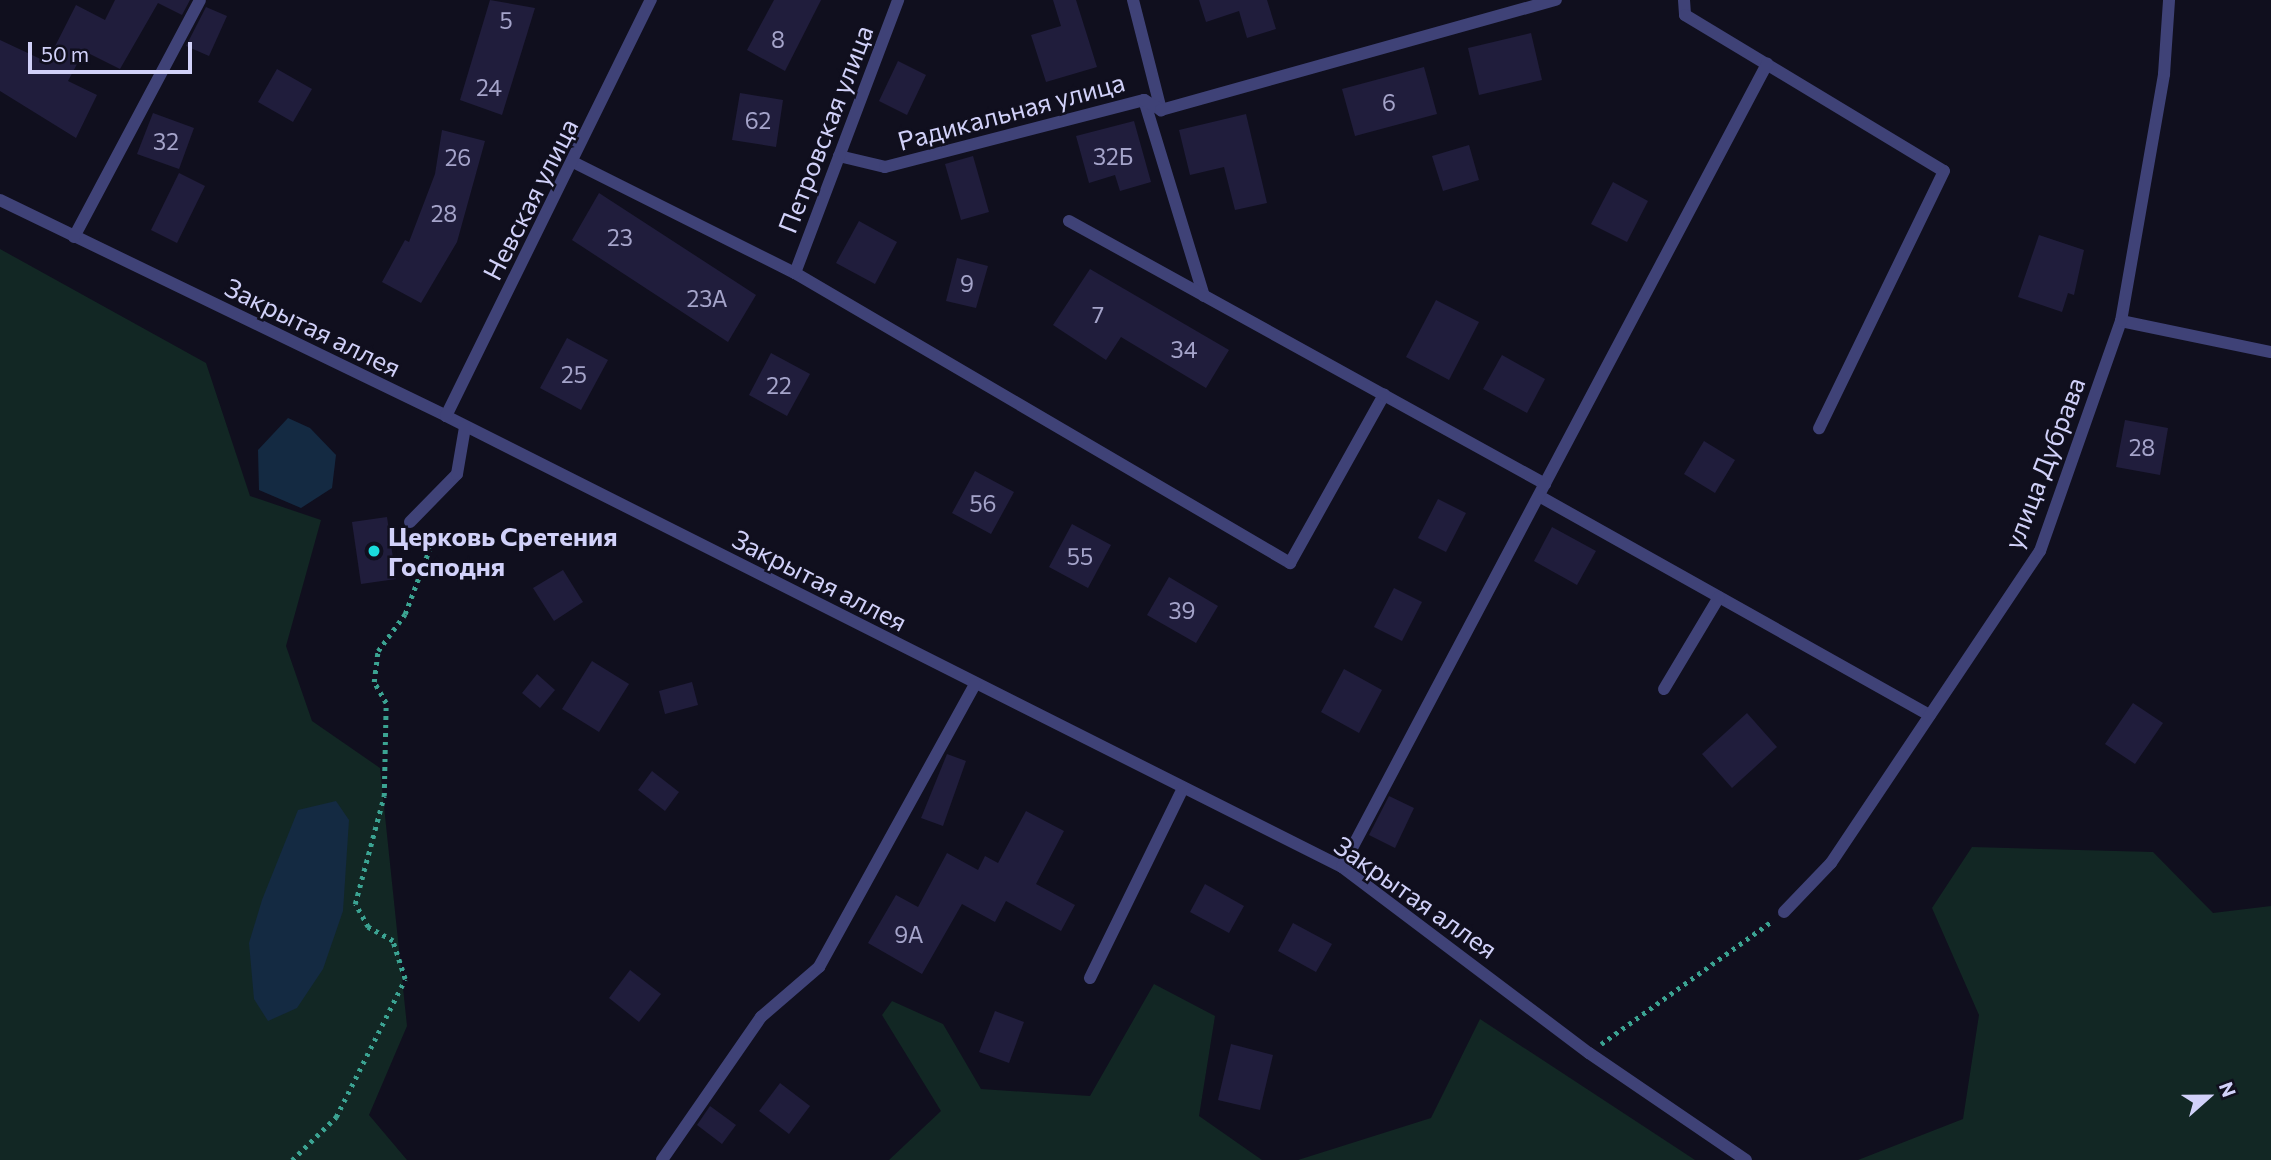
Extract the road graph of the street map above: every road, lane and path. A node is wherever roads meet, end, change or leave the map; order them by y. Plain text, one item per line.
1 (200, 0) edge
2 (651, 0) edge
3 (898, 0) edge
4 (1133, 0) edge
5 (1556, 0) edge
6 (1684, 0) edge
7 (2169, 0) edge
8 (1767, 64) junction
9 (1144, 100) junction
10 (1161, 110) junction
11 (839, 156) junction
12 (575, 163) junction
13 (0, 200) edge
14 (1069, 221) dead end
15 (74, 237) junction
16 (795, 273) junction
17 (1205, 296) junction
18 (2121, 321) junction
19 (2271, 352) edge
20 (1384, 396) junction
21 (446, 416) junction
22 (465, 427) junction
23 (1819, 428) dead end
24 (1542, 490) junction
25 (410, 522) joint
26 (1719, 597) junction
27 (975, 684) junction
28 (1664, 689) dead end
29 (1930, 715) junction
30 (1183, 788) junction
31 (1342, 867) junction
32 (1784, 912) joint
33 (1090, 978) dead end
34 (1589, 1053) junction
35 (292, 1160) edge
36 (662, 1160) edge
37 (1746, 1160) edge

1 - 15 lane
2 - 12 lane, Невская улица
3 - 11 lane, Петровская улица
4 - 10 lane
5 - 10 lane, Радикальная улица
6 - 8 lane
7 - 18 lane, улица Дубрава
8 - 23 lane
8 - 24 lane
9 - 10 lane, Радикальная улица
9 - 11 lane, Радикальная улица
9 - 17 lane
11 - 16 lane, Петровская улица
12 - 16 lane
12 - 21 lane, Невская улица
13 - 15 lane, Закрытая аллея
14 - 17 lane
15 - 21 lane, Закрытая аллея
16 - 20 lane
17 - 20 lane
18 - 19 lane
18 - 29 lane, улица Дубрава
20 - 24 lane
21 - 22 lane, Закрытая аллея
22 - 25 lane
22 - 27 lane, Закрытая аллея
24 - 26 lane
24 - 31 lane
25 - 35 path
26 - 28 lane
26 - 29 lane
27 - 30 lane, Закрытая аллея
27 - 36 lane
29 - 32 lane, улица Дубрава
30 - 31 lane, Закрытая аллея
30 - 33 lane
31 - 34 lane, Закрытая аллея
32 - 34 path
34 - 37 lane, Закрытая аллея

